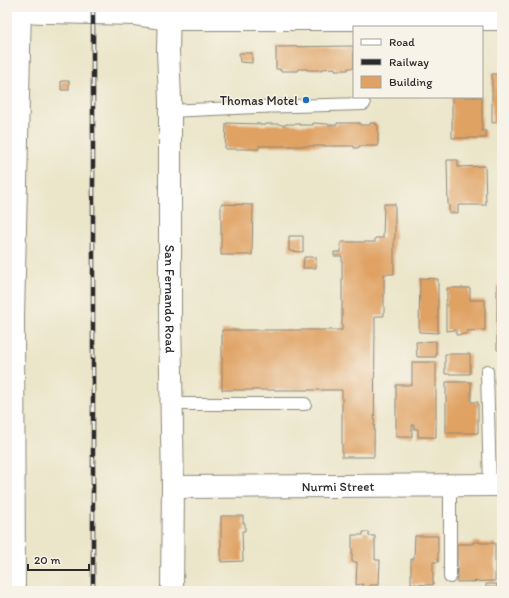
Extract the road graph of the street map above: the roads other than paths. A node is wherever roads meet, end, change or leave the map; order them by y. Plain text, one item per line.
1 (16, 10) edge
2 (169, 13) edge
3 (502, 19) edge
4 (364, 104) dead end
5 (169, 111) junction
6 (12, 187) edge
7 (10, 317) edge
8 (487, 371) dead end
9 (171, 404) junction
10 (305, 404) dead end
11 (496, 485) edge
12 (450, 486) junction
13 (174, 487) junction
14 (10, 562) edge
15 (450, 577) dead end
16 (14, 591) edge
17 (172, 591) edge

1 - 2 street
1 - 6 street
2 - 3 street
2 - 5 street, San Fernando Road
4 - 5 lane
5 - 9 street, San Fernando Road
6 - 7 street
7 - 14 street
8 - 11 lane
9 - 10 lane
9 - 13 street, San Fernando Road
11 - 12 street, Nurmi Street
12 - 13 street, Nurmi Street
12 - 15 lane
13 - 17 street, San Fernando Road
14 - 16 street

